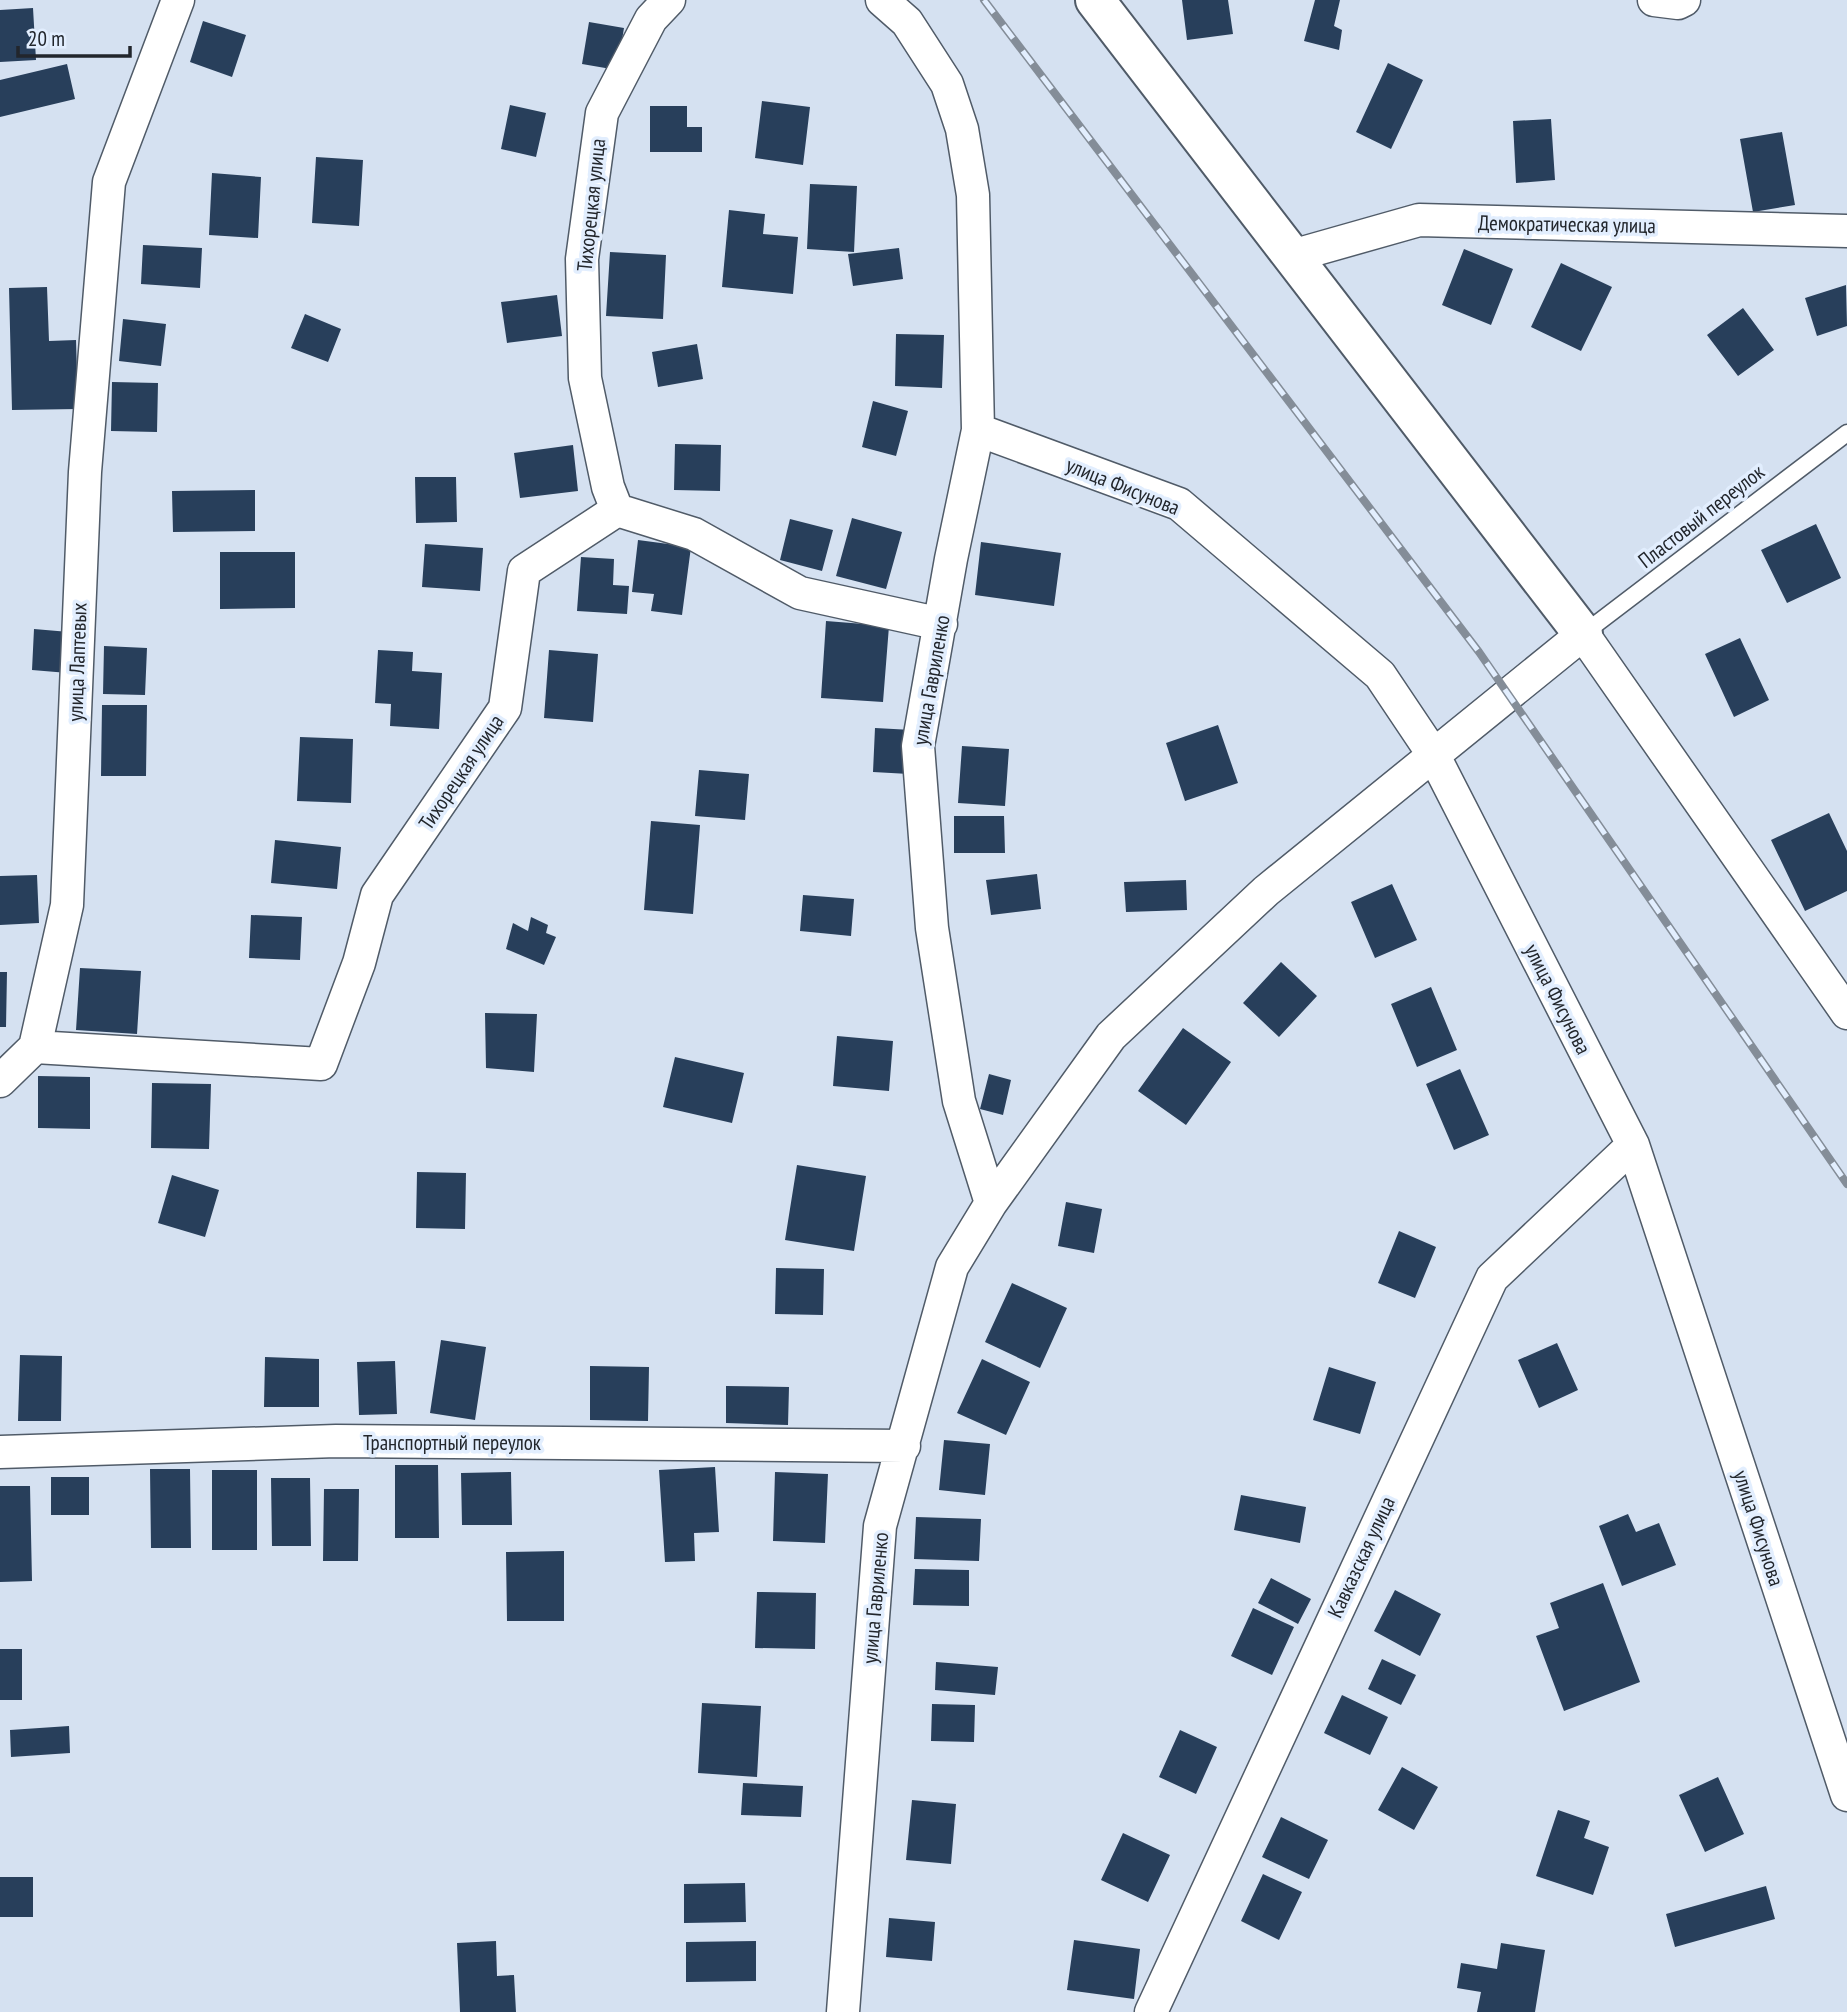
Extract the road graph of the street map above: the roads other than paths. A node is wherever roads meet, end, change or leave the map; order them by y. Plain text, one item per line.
1 (178, 0) edge
2 (669, 0) edge
3 (882, 0) edge
4 (1095, 0) edge
5 (1654, 0) edge
6 (1684, 0) edge
7 (1847, 230) edge
8 (1292, 257) junction
9 (978, 430) junction
10 (1847, 433) edge
11 (617, 510) junction
12 (941, 624) junction
13 (1583, 634) junction
14 (1433, 754) junction
15 (1847, 1013) edge
16 (35, 1047) junction
17 (0, 1081) edge
18 (1633, 1145) junction
19 (991, 1203) junction
20 (904, 1446) junction
21 (0, 1452) edge
22 (1847, 1795) edge
23 (843, 2012) edge
24 (1151, 2012) edge

1 - 16 street, улица Лаптевых
2 - 11 street, Тихорецкая улица
3 - 9 street, улица Гавриленко
4 - 8 street
5 - 6 street
7 - 8 street, Демократическая улица
8 - 13 street
9 - 12 street, улица Гавриленко
9 - 14 street, улица Фисунова
10 - 13 lane, Пластовый переулок
11 - 12 street
11 - 16 street, Тихорецкая улица
12 - 19 street, улица Гавриленко
13 - 14 street, улица Гавриленко
13 - 15 street
14 - 18 street, улица Фисунова
14 - 19 street, улица Гавриленко
16 - 17 street
18 - 22 street, улица Фисунова
18 - 24 street, Кавказская улица
19 - 20 street, улица Гавриленко
20 - 21 street, Транспортный переулок
20 - 23 street, улица Гавриленко

